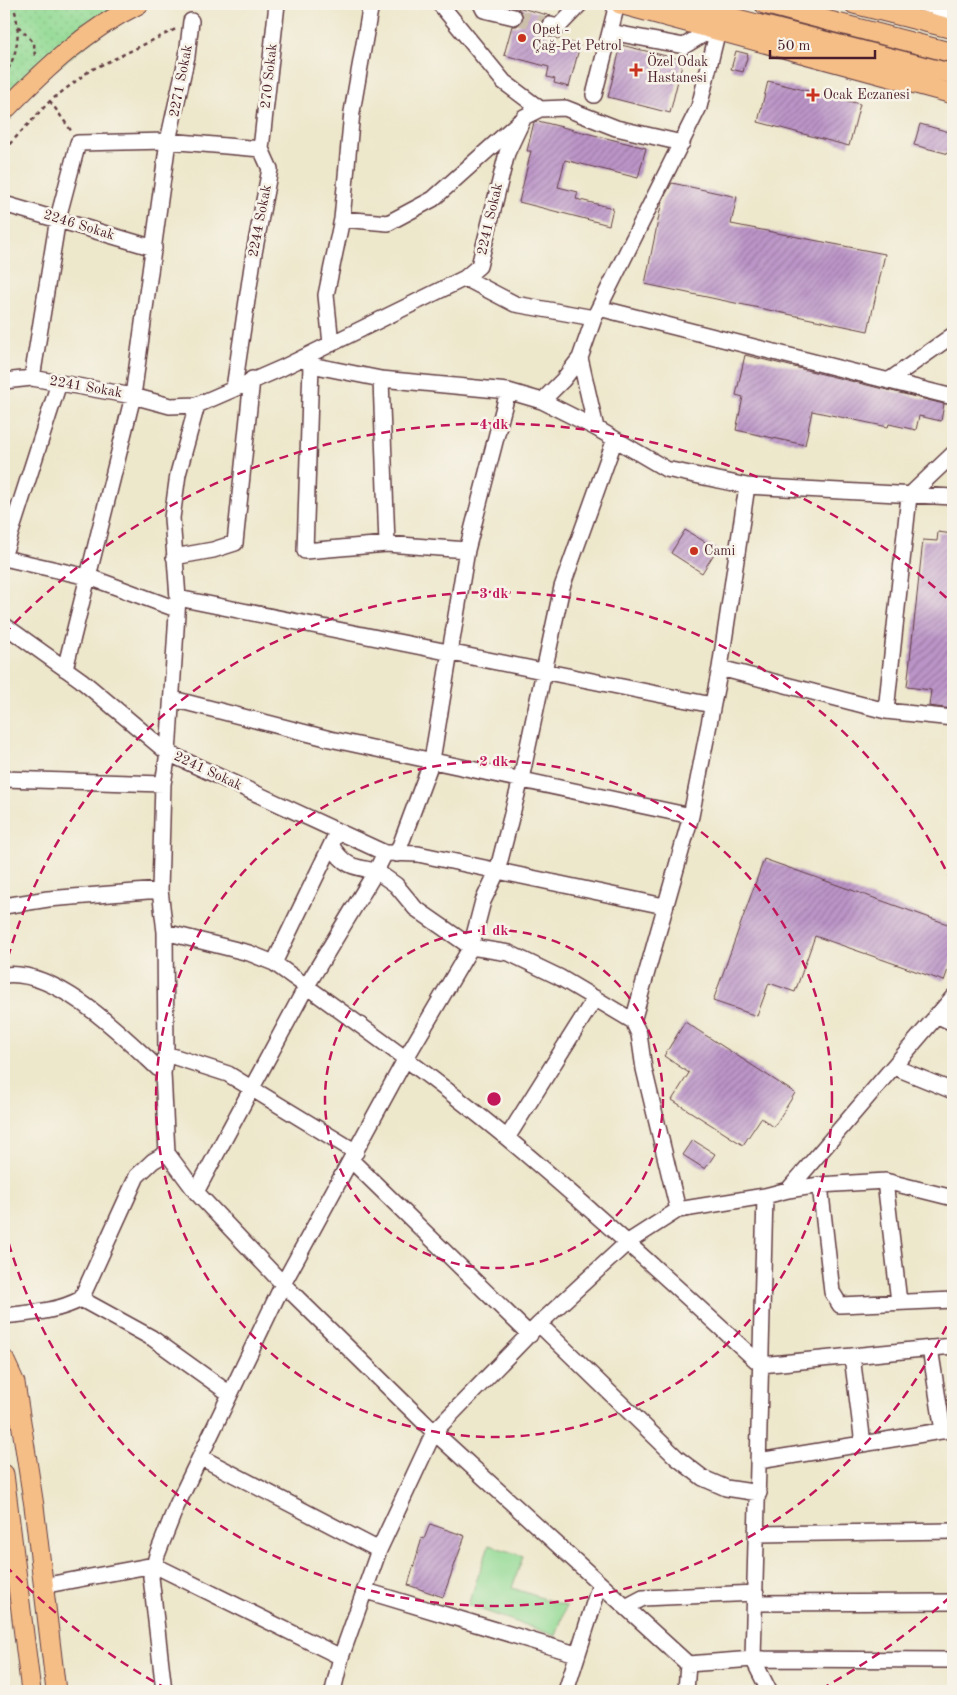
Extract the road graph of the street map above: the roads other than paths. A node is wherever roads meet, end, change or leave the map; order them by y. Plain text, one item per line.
1 (138, 4) edge
2 (277, 4) edge
3 (440, 4) edge
4 (480, 4) edge
5 (580, 4) edge
6 (618, 4) edge
7 (679, 4) edge
8 (764, 4) edge
9 (854, 4) edge
10 (923, 4) edge
11 (371, 5) edge
12 (953, 12) edge
13 (514, 17) tunnel mouth
14 (191, 21) road end
15 (550, 25) tunnel mouth
16 (953, 29) edge
17 (715, 30) junction
18 (610, 32) junction
19 (953, 53) edge
20 (953, 74) edge
21 (594, 94) dead end
22 (953, 94) edge
23 (540, 109) junction
24 (4, 111) edge
25 (524, 117) junction
26 (168, 141) junction
27 (682, 143) junction
28 (261, 149) junction
29 (4, 204) edge
30 (58, 218) junction
31 (342, 219) junction
32 (154, 248) junction
33 (465, 278) junction
34 (597, 313) junction
35 (953, 335) edge
36 (331, 344) junction
37 (580, 358) junction
38 (307, 362) junction
39 (32, 378) junction
40 (381, 378) junction
41 (252, 379) junction
42 (4, 381) edge
43 (888, 382) junction
44 (59, 383) junction
45 (234, 388) junction
46 (508, 391) junction
47 (133, 396) junction
48 (953, 397) edge
49 (542, 401) junction
50 (197, 405) junction
51 (596, 428) junction
52 (615, 439) junction
53 (953, 454) edge
54 (747, 486) junction
55 (909, 496) junction
56 (953, 497) edge
57 (387, 544) junction
58 (467, 550) junction
59 (4, 554) edge
60 (174, 557) junction
61 (4, 558) edge
62 (87, 577) junction
63 (177, 604) junction
64 (4, 625) edge
65 (450, 654) junction
66 (720, 668) junction
67 (66, 669) junction
68 (543, 671) junction
69 (173, 700) junction
70 (712, 705) junction
71 (886, 711) junction
72 (953, 718) edge
73 (168, 753) junction
74 (432, 760) junction
75 (4, 779) edge
76 (521, 779) junction
77 (164, 784) junction
78 (691, 816) junction
79 (338, 831) junction
80 (331, 845) junction
81 (391, 853) junction
82 (376, 871) junction
83 (498, 872) junction
84 (160, 890) junction
85 (4, 906) edge
86 (664, 906) junction
87 (165, 932) junction
88 (470, 947) junction
89 (274, 963) junction
90 (4, 975) edge
91 (306, 987) junction
92 (953, 997) edge
93 (595, 998) junction
94 (936, 1015) junction
95 (633, 1021) junction
96 (953, 1023) edge
97 (166, 1054) junction
98 (406, 1058) junction
99 (894, 1067) junction
100 (163, 1073) junction
101 (250, 1089) junction
102 (953, 1091) edge
103 (507, 1138) junction
104 (167, 1152) junction
105 (354, 1156) junction
106 (885, 1181) junction
107 (820, 1185) junction
108 (788, 1190) junction
109 (196, 1192) junction
110 (764, 1196) junction
111 (953, 1198) edge
112 (678, 1210) junction
113 (628, 1242) junction
114 (283, 1284) junction
115 (81, 1300) junction
116 (953, 1300) edge
117 (899, 1302) junction
118 (4, 1316) edge
119 (534, 1330) junction
120 (953, 1346) edge
121 (930, 1348) junction
122 (852, 1356) junction
123 (4, 1360) edge
124 (761, 1365) junction
125 (230, 1394) junction
126 (948, 1430) edge
127 (434, 1432) junction
128 (864, 1444) junction
129 (200, 1457) junction
130 (760, 1461) junction
131 (4, 1474) edge
132 (759, 1493) junction
133 (953, 1531) edge
134 (758, 1534) junction
135 (378, 1550) junction
136 (154, 1566) junction
137 (600, 1584) junction
138 (42, 1586) junction
139 (366, 1591) junction
140 (755, 1598) junction
141 (953, 1602) edge
142 (626, 1607) junction
143 (576, 1654) junction
144 (341, 1657) junction
145 (753, 1659) junction
146 (953, 1660) edge
147 (688, 1664) junction
148 (31, 1691) edge
149 (56, 1691) edge
150 (164, 1691) edge
151 (333, 1691) edge
152 (566, 1691) edge
153 (686, 1691) edge
154 (769, 1691) edge

1 - 24 main road
2 - 28 street, 270 Sokak
3 - 23 street
4 - 13 street
5 - 15 street
6 - 17 main road
6 - 18 street
7 - 20 main road
8 - 19 main road
9 - 16 main road
10 - 12 street
11 - 31 street
14 - 26 street, 2271 Sokak
17 - 18 street
17 - 22 main road
17 - 27 street
18 - 21 street
23 - 25 street
23 - 27 street
25 - 31 street
25 - 33 street, 2241 Sokak
26 - 28 street
26 - 30 street
26 - 32 street, 2271 Sokak
27 - 34 street
28 - 45 street, 2244 Sokak
29 - 30 street, 2246 Sokak
30 - 32 street, 2246 Sokak
30 - 39 street
31 - 36 street
32 - 47 street, 2271 Sokak
33 - 34 street
33 - 36 street, 2241 Sokak
34 - 37 street
34 - 43 street
35 - 43 street
36 - 38 street, 2241 Sokak
37 - 49 street
37 - 51 street
38 - 40 street
38 - 41 street, 2241 Sokak
38 - 57 street
39 - 42 street, 2241 Sokak
39 - 44 street, 2241 Sokak
40 - 46 street
40 - 57 street
41 - 45 street, 2241 Sokak
41 - 60 street
43 - 48 street
44 - 47 street, 2241 Sokak
44 - 59 street
45 - 50 street, 2241 Sokak
46 - 49 street
46 - 58 street
47 - 50 street, 2241 Sokak
47 - 62 street, 2271 Sokak
49 - 51 street
50 - 60 street, 2241 Sokak
51 - 52 street
52 - 54 street
52 - 68 street
53 - 55 street
54 - 55 street
54 - 66 street
55 - 56 street
55 - 71 street
57 - 58 street
58 - 65 street
60 - 63 street, 2241 Sokak
61 - 62 street
62 - 63 street
62 - 67 street, 2271 Sokak
63 - 65 street
63 - 69 street, 2241 Sokak
64 - 67 street
65 - 68 street
65 - 74 street
66 - 70 street
66 - 71 street
67 - 73 street
68 - 70 street
68 - 76 street
69 - 73 street, 2241 Sokak
69 - 74 street
70 - 78 street
71 - 72 street
73 - 77 street
73 - 79 street, 2241 Sokak
74 - 76 street
74 - 81 street
75 - 77 street
76 - 78 street
76 - 83 street
77 - 84 street
78 - 86 street
79 - 80 street
79 - 81 street, 2241 Sokak
80 - 82 street
80 - 89 street
81 - 82 street
81 - 83 street
82 - 88 street
82 - 91 street
83 - 86 street
83 - 88 street
84 - 85 street
84 - 87 street
86 - 95 street
87 - 89 street
87 - 97 street
88 - 93 street
88 - 98 street
89 - 91 street
90 - 100 street
91 - 98 street
91 - 101 street
92 - 94 street
93 - 95 street
93 - 103 street
94 - 96 street
94 - 99 street
95 - 112 street
97 - 100 street
97 - 101 street
98 - 103 street
98 - 105 street
99 - 102 street
99 - 108 street
100 - 104 street
101 - 105 street
101 - 109 street
103 - 113 street
104 - 109 street
104 - 115 street
105 - 114 street
105 - 119 street
106 - 107 street
106 - 111 street
106 - 117 street
107 - 108 street
107 - 117 street
108 - 110 street
109 - 114 street
110 - 112 street
110 - 124 street
112 - 113 street
113 - 119 street
113 - 124 street
114 - 125 street
114 - 127 street
115 - 118 street
115 - 125 street
116 - 117 street
119 - 127 street
119 - 132 street
120 - 121 street
121 - 122 street
121 - 126 street
122 - 124 street
122 - 128 street
123 - 138 main road
124 - 130 street
125 - 129 street
126 - 128 street
127 - 135 street
127 - 137 street
128 - 130 street
129 - 135 street
129 - 136 street
130 - 132 street
131 - 148 main road
132 - 134 street
133 - 134 street
134 - 140 street
135 - 139 street
136 - 138 street
136 - 144 street
136 - 150 street
137 - 142 street
137 - 143 street
138 - 149 main road
139 - 143 street
139 - 144 street
140 - 141 street
140 - 142 street
140 - 145 street
142 - 147 street
143 - 152 street
144 - 151 street
145 - 146 street
145 - 147 street
145 - 154 street
147 - 153 street

